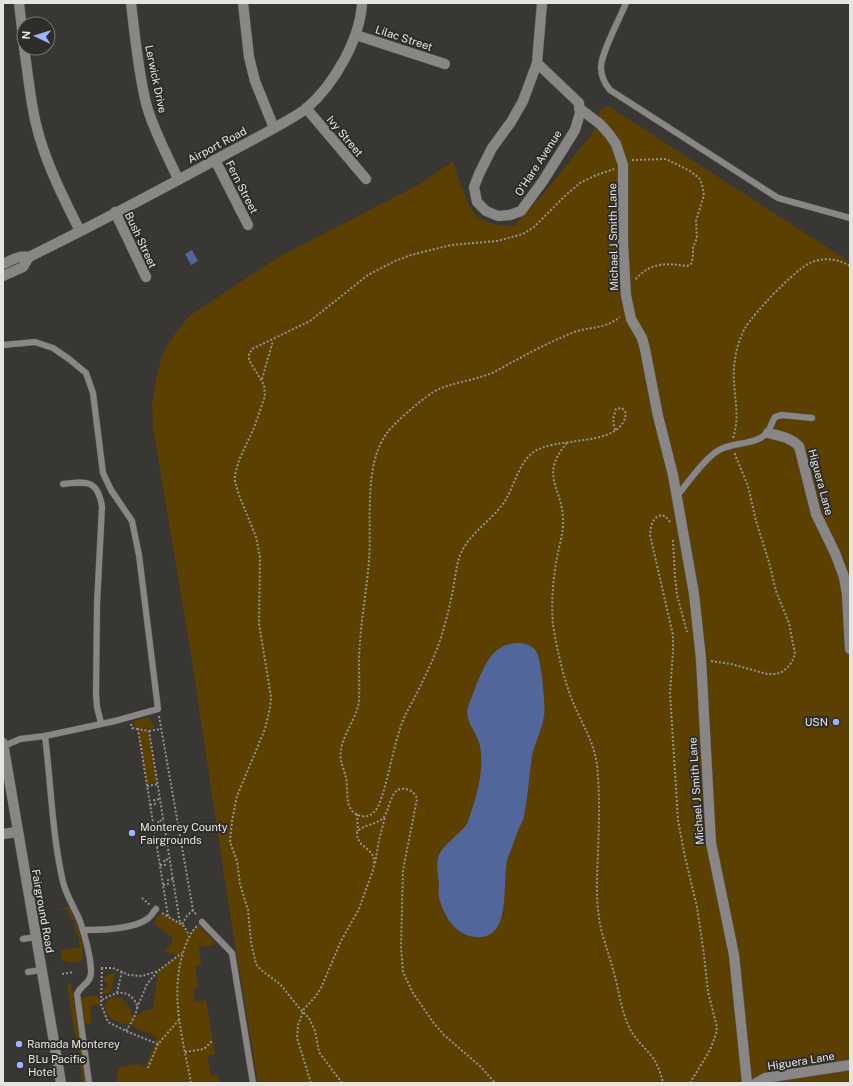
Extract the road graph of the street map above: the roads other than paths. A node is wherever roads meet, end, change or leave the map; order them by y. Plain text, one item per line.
1 (19, 3) edge
2 (131, 3) edge
3 (243, 3) edge
4 (362, 3) edge
5 (542, 3) edge
6 (626, 3) edge
7 (20, 16) edge
8 (356, 35) junction
9 (25, 56) edge
10 (537, 63) junction
11 (445, 64) dead end
12 (306, 108) junction
13 (579, 108) junction
14 (274, 128) junction
15 (215, 160) junction
16 (178, 179) junction
17 (366, 179) dead end
18 (115, 212) junction
19 (850, 218) edge
20 (248, 225) dead end
21 (80, 231) junction
22 (29, 257) junction
23 (3, 264) edge
24 (3, 276) edge
25 (146, 277) dead end
26 (3, 345) edge
27 (812, 418) dead end
28 (768, 433) junction
29 (63, 484) dead end
30 (677, 496) junction
31 (850, 649) edge
32 (101, 723) junction
33 (45, 736) junction
34 (3, 742) edge
35 (4, 746) edge
36 (17, 832) junction
37 (3, 834) edge
38 (158, 911) road end
39 (202, 922) road end
40 (83, 930) junction
41 (36, 937) junction
42 (23, 939) dead end
43 (42, 970) junction
44 (28, 972) dead end
45 (850, 1065) edge
46 (61, 1083) edge
47 (89, 1083) edge
48 (253, 1083) edge
49 (747, 1083) edge
50 (756, 1083) edge

1 - 7 street
2 - 16 street, Lerwick Drive
3 - 14 street
4 - 8 street, Airport Road
5 - 10 street, O'Hare Avenue
6 - 19 lane
8 - 11 street, Lilac Street
8 - 12 street, Airport Road
9 - 21 street
10 - 13 street
10 - 13 street, O'Hare Avenue
12 - 14 street, Airport Road
12 - 17 street, Ivy Street
13 - 30 street, Michael J Smith Lane
14 - 15 street, Airport Road
15 - 16 street, Airport Road
15 - 20 street, Fern Street
16 - 18 street, Airport Road
18 - 21 street, Airport Road
18 - 25 street, Bush Street
21 - 22 street, Airport Road
22 - 23 street, Airport Road
22 - 24 street, Airport Road
26 - 32 lane
27 - 28 lane
28 - 30 lane
28 - 31 street, Higuera Lane
29 - 32 lane
30 - 49 street, Michael J Smith Lane
32 - 33 lane
33 - 35 lane
33 - 40 lane
34 - 35 street, Fairground Road
35 - 36 street, Fairground Road
36 - 37 street
36 - 41 street, Fairground Road
38 - 40 lane
39 - 48 lane
40 - 47 lane
41 - 42 lane
41 - 43 street, Fairground Road
43 - 44 lane
43 - 46 street, Fairground Road
45 - 50 street, Higuera Lane

